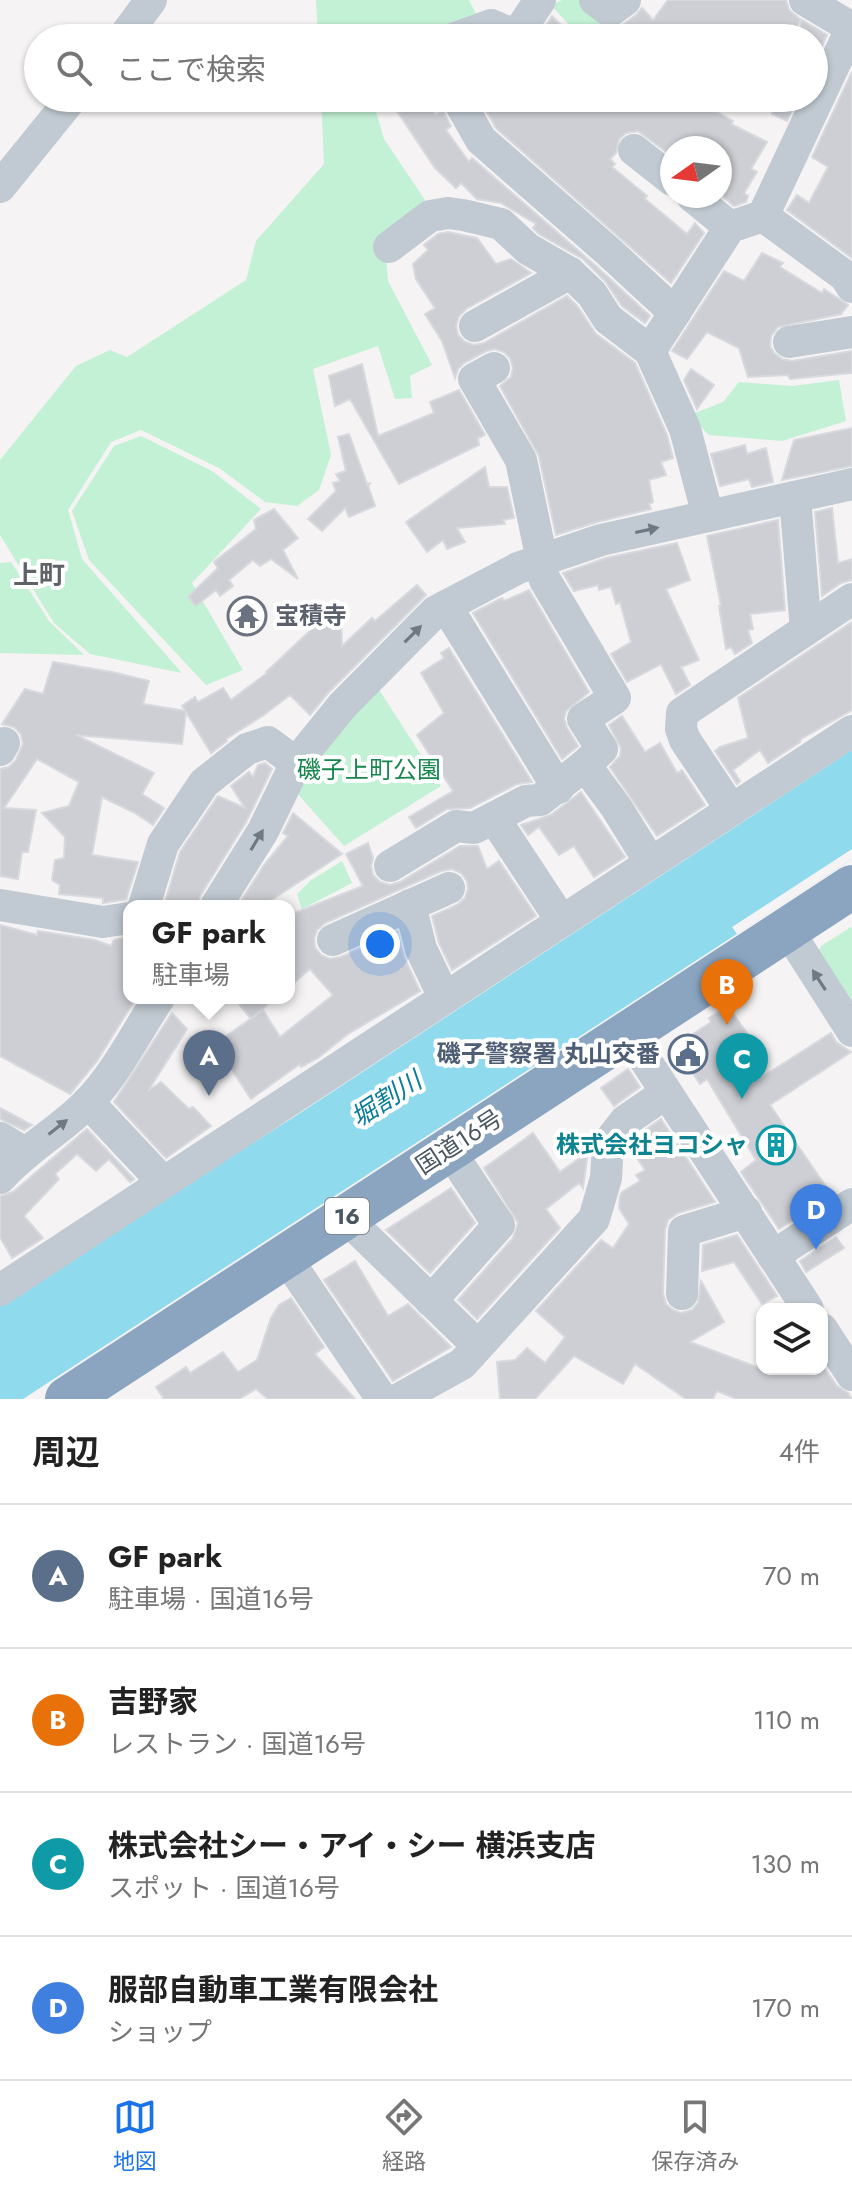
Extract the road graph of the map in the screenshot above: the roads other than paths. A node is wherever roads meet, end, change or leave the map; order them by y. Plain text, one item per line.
1 (151, 0) edge
2 (540, 0) edge
3 (595, 0) edge
4 (625, 0) edge
5 (805, 0) edge
6 (133, 24) edge
7 (524, 24) edge
8 (849, 39) edge
9 (828, 82) edge
10 (61, 112) edge
11 (465, 112) edge
12 (814, 112) edge
13 (634, 150) dead end
14 (660, 171) edge
15 (0, 187) edge
16 (707, 208) edge
17 (763, 216) junction
18 (730, 227) junction
19 (389, 247) dead end
20 (570, 273) junction
21 (852, 287) edge
22 (675, 313) junction
23 (475, 326) dead end
24 (852, 332) edge
25 (789, 342) dead end
26 (650, 351) junction
27 (494, 368) dead end
28 (852, 484) edge
29 (795, 497) junction
30 (708, 516) junction
31 (540, 561) junction
32 (852, 599) edge
33 (446, 606) junction
34 (806, 630) junction
35 (852, 731) edge
36 (296, 763) junction
37 (585, 765) junction
38 (558, 788) junction
39 (731, 809) junction
40 (494, 818) junction
41 (650, 862) junction
42 (390, 866) dead end
43 (852, 887) edge
44 (449, 888) dead end
45 (146, 900) edge
46 (220, 900) edge
47 (0, 905) edge
48 (410, 905) junction
49 (123, 919) edge
50 (561, 920) junction
51 (787, 929) junction
52 (333, 940) dead end
53 (444, 997) junction
54 (155, 1004) edge
55 (852, 1031) edge
56 (627, 1032) junction
57 (666, 1093) junction
58 (88, 1102) junction
59 (13, 1145) edge
60 (463, 1171) dead end
61 (0, 1178) edge
62 (163, 1182) junction
63 (852, 1204) edge
64 (746, 1212) junction
65 (345, 1217) junction
66 (285, 1256) junction
67 (773, 1256) junction
68 (0, 1290) edge
69 (682, 1294) dead end
70 (431, 1301) junction
71 (804, 1303) edge
72 (828, 1338) edge
73 (477, 1345) junction
74 (852, 1375) edge
75 (87, 1395) edge
76 (382, 1399) edge
77 (399, 1399) edge

1 - 6 street
2 - 7 street
3 - 4 street
5 - 8 street
8 - 9 street
10 - 15 street
11 - 22 street
12 - 17 street
13 - 14 street
16 - 18 street
17 - 18 street
17 - 21 street
18 - 22 street
19 - 20 street
20 - 23 street
20 - 26 street
22 - 26 street
24 - 25 street
26 - 30 street
27 - 31 street
28 - 29 street
29 - 30 street
29 - 34 street
31 -> 30 street
31 - 33 street
31 - 37 street
32 - 34 street
36 -> 33 street
33 - 38 street
34 - 39 street
35 - 39 street
36 - 45 street
46 -> 36 street
37 - 38 street
37 - 41 street
38 - 40 street
39 - 41 street
40 - 42 street
40 - 50 street
41 - 50 street
43 - 51 highway, 国道16号 / 16
44 - 48 street
47 - 49 street
48 - 52 street
48 - 53 street
50 - 53 street
55 -> 51 street
51 - 56 highway, 国道16号 / 16
53 - 62 street
54 - 58 street
56 - 57 street
56 - 65 highway, 国道16号 / 16
57 - 64 street
57 - 73 street
59 -> 58 street
58 - 62 street
59 - 61 street
60 - 70 street
62 - 68 street
63 - 67 street
64 - 67 street
64 - 69 street
65 - 66 highway, 国道16号 / 16
65 - 70 street
66 - 75 highway, 国道16号 / 16
66 - 76 street
67 - 71 street
70 - 73 street
72 - 74 street
73 - 77 street

